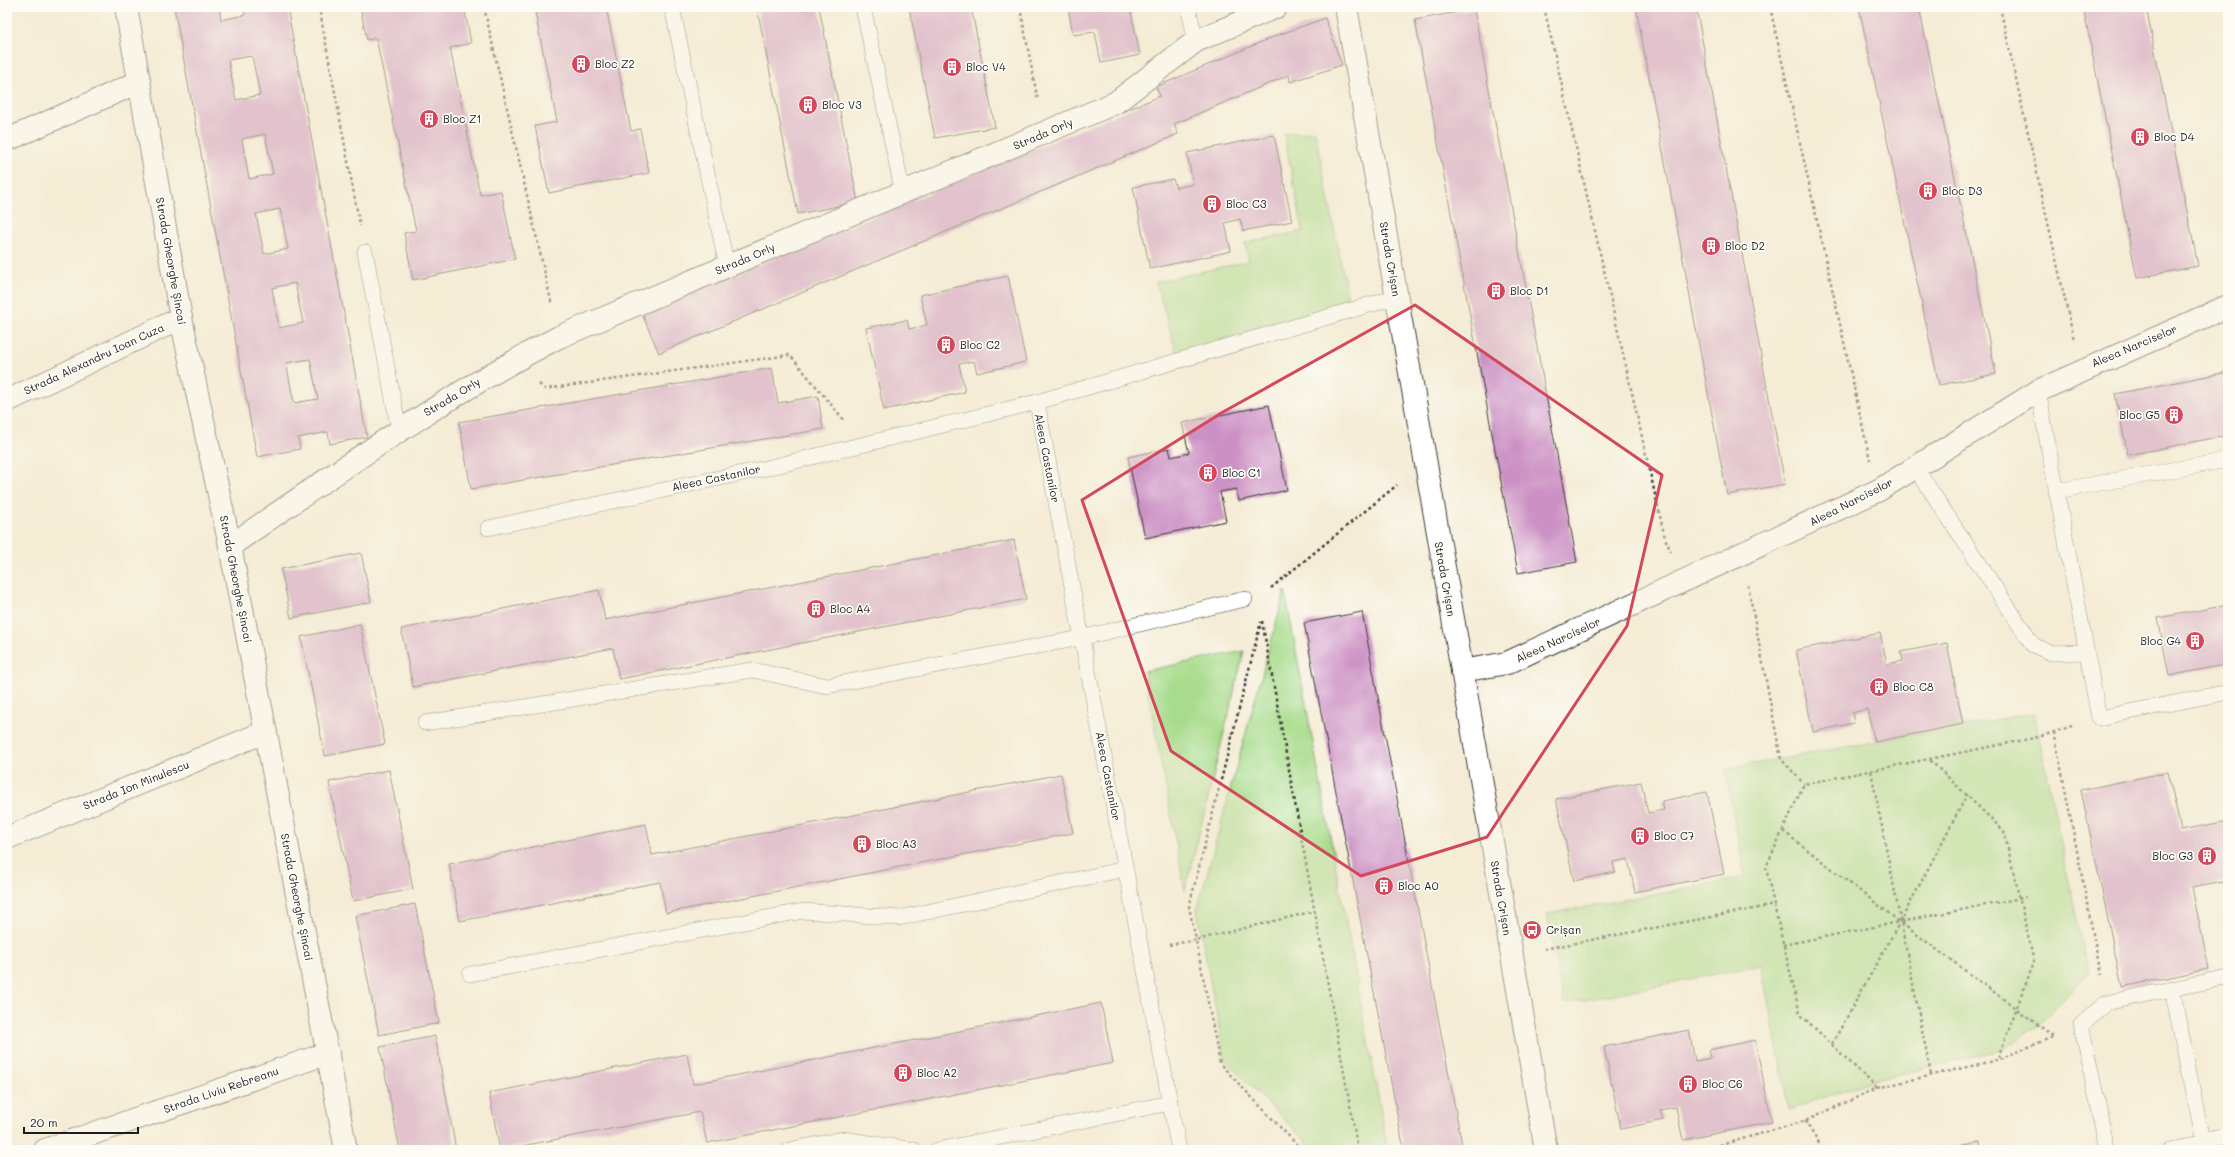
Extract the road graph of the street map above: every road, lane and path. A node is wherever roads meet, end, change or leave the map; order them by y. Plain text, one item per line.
1 (126, 7) edge
2 (319, 7) edge
3 (484, 7) edge
4 (672, 7) edge
5 (863, 7) edge
6 (1020, 7) edge
7 (1188, 7) edge
8 (1276, 7) edge
9 (1346, 7) edge
10 (1544, 7) edge
11 (1770, 7) edge
12 (2000, 7) edge
13 (1196, 40) junction
14 (139, 82) junction
15 (1045, 133) junction
16 (7, 140) edge
17 (903, 193) junction
18 (365, 252) joint
19 (727, 267) junction
20 (1396, 297) junction
21 (2228, 306) edge
22 (182, 318) junction
23 (560, 337) junction
24 (510, 363) junction
25 (2081, 370) junction
26 (2038, 391) junction
27 (7, 400) edge
28 (1037, 402) junction
29 (399, 430) junction
30 (864, 443) junction
31 (2228, 460) edge
32 (1425, 462) junction
33 (1915, 467) junction
34 (1879, 490) junction
35 (2056, 491) junction
36 (488, 528) dead end
37 (230, 546) junction
38 (1740, 555) junction
39 (1683, 581) junction
40 (1270, 588) junction
41 (1268, 595) dead end
42 (1245, 598) joint
43 (1263, 614) dead end
44 (1262, 620) junction
45 (1081, 638) junction
46 (2086, 652) junction
47 (1462, 672) junction
48 (2228, 692) edge
49 (426, 723) dead end
50 (265, 732) junction
51 (1930, 760) junction
52 (1871, 771) junction
53 (1804, 784) junction
54 (1967, 795) junction
55 (1783, 831) junction
56 (7, 838) edge
57 (1125, 869) junction
58 (2026, 897) dead end
59 (2020, 898) junction
60 (1774, 905) junction
61 (1315, 910) junction
62 (1900, 922) junction
63 (1196, 940) junction
64 (1783, 945) junction
65 (1141, 951) junction
66 (1512, 957) junction
67 (470, 974) dead end
68 (2228, 977) edge
69 (2172, 988) junction
70 (2106, 1003) junction
71 (2016, 1009) junction
72 (2081, 1025) junction
73 (2054, 1037) junction
74 (1832, 1044) junction
75 (328, 1053) junction
76 (1997, 1060) junction
77 (1931, 1075) junction
78 (1877, 1088) junction
79 (1170, 1103) junction
80 (1805, 1121) junction
81 (2228, 1138) edge
82 (2203, 1143) junction
83 (45, 1150) edge
84 (346, 1150) edge
85 (789, 1150) edge
86 (914, 1150) edge
87 (937, 1150) edge
88 (1179, 1150) edge
89 (1302, 1150) edge
90 (1358, 1150) edge
91 (1546, 1150) edge
92 (1696, 1150) edge
93 (1823, 1150) edge
94 (2108, 1150) edge
95 (2169, 1150) edge

1 - 14 street, Strada Gheorghe Șincai
2 - 18 path
3 - 23 path
4 - 19 lane
5 - 17 lane
6 - 15 path
7 - 13 lane
8 - 13 street, Strada Orly
9 - 20 street, Strada Crișan
10 - 39 path
11 - 34 path
12 - 25 path
13 - 15 street, Strada Orly
14 - 16 street
14 - 22 street, Strada Gheorghe Șincai
15 - 17 street, Strada Orly
17 - 19 street, Strada Orly
18 - 29 lane
19 - 23 street, Strada Orly
20 - 28 lane, Aleea Castanilor
20 - 32 street, Strada Crișan
21 - 25 street, Aleea Narciselor
22 - 27 street, Strada Alexandru Ioan Cuza
22 - 37 street, Strada Gheorghe Șincai
23 - 24 street, Strada Orly
24 - 29 street, Strada Orly
24 - 30 path
25 - 26 street, Aleea Narciselor
26 - 33 street, Aleea Narciselor
26 - 35 lane
28 - 30 lane, Aleea Castanilor
28 - 45 lane, Aleea Castanilor
29 - 37 street, Strada Orly
30 - 36 lane, Aleea Castanilor
31 - 35 lane
32 - 40 path
32 - 47 street, Strada Crișan
33 - 34 street, Aleea Narciselor
33 - 46 lane
34 - 38 street, Aleea Narciselor
35 - 46 lane
37 - 50 street, Strada Gheorghe Șincai
38 - 39 street, Aleea Narciselor
38 - 53 path
39 - 47 street, Aleea Narciselor
40 - 41 path
40 - 42 path
42 - 45 lane
43 - 44 path
44 - 61 path
44 - 63 path
45 - 49 lane
45 - 57 lane, Aleea Castanilor
46 - 48 lane
47 - 66 street, Strada Crișan
50 - 56 street, Strada Ion Minulescu
50 - 75 street, Strada Gheorghe Șincai
51 - 52 path
51 - 54 path
51 - 70 path
52 - 53 path
52 - 62 path
53 - 55 path
54 - 59 path
54 - 62 path
55 - 60 path
55 - 62 path
57 - 65 lane, Aleea Castanilor
57 - 67 lane
58 - 59 path
59 - 62 path
59 - 71 path
60 - 64 path
60 - 66 path
61 - 63 path
61 - 90 path
62 - 64 path
62 - 71 path
62 - 74 path
62 - 77 path
63 - 65 path
63 - 89 path
64 - 74 path
65 - 79 lane, Aleea Castanilor
66 - 91 street, Strada Crișan
68 - 69 lane
69 - 70 lane
69 - 82 lane
70 - 72 lane
71 - 73 path
71 - 76 path
72 - 73 path
72 - 94 lane
73 - 76 path
74 - 78 path
75 - 83 street, Strada Liviu Rebreanu
75 - 84 street, Strada Gheorghe Șincai
76 - 77 path
77 - 78 path
78 - 80 path
79 - 87 lane
79 - 88 lane, Aleea Castanilor
80 - 92 path
80 - 93 path
81 - 82 lane
82 - 95 lane
85 - 86 lane

